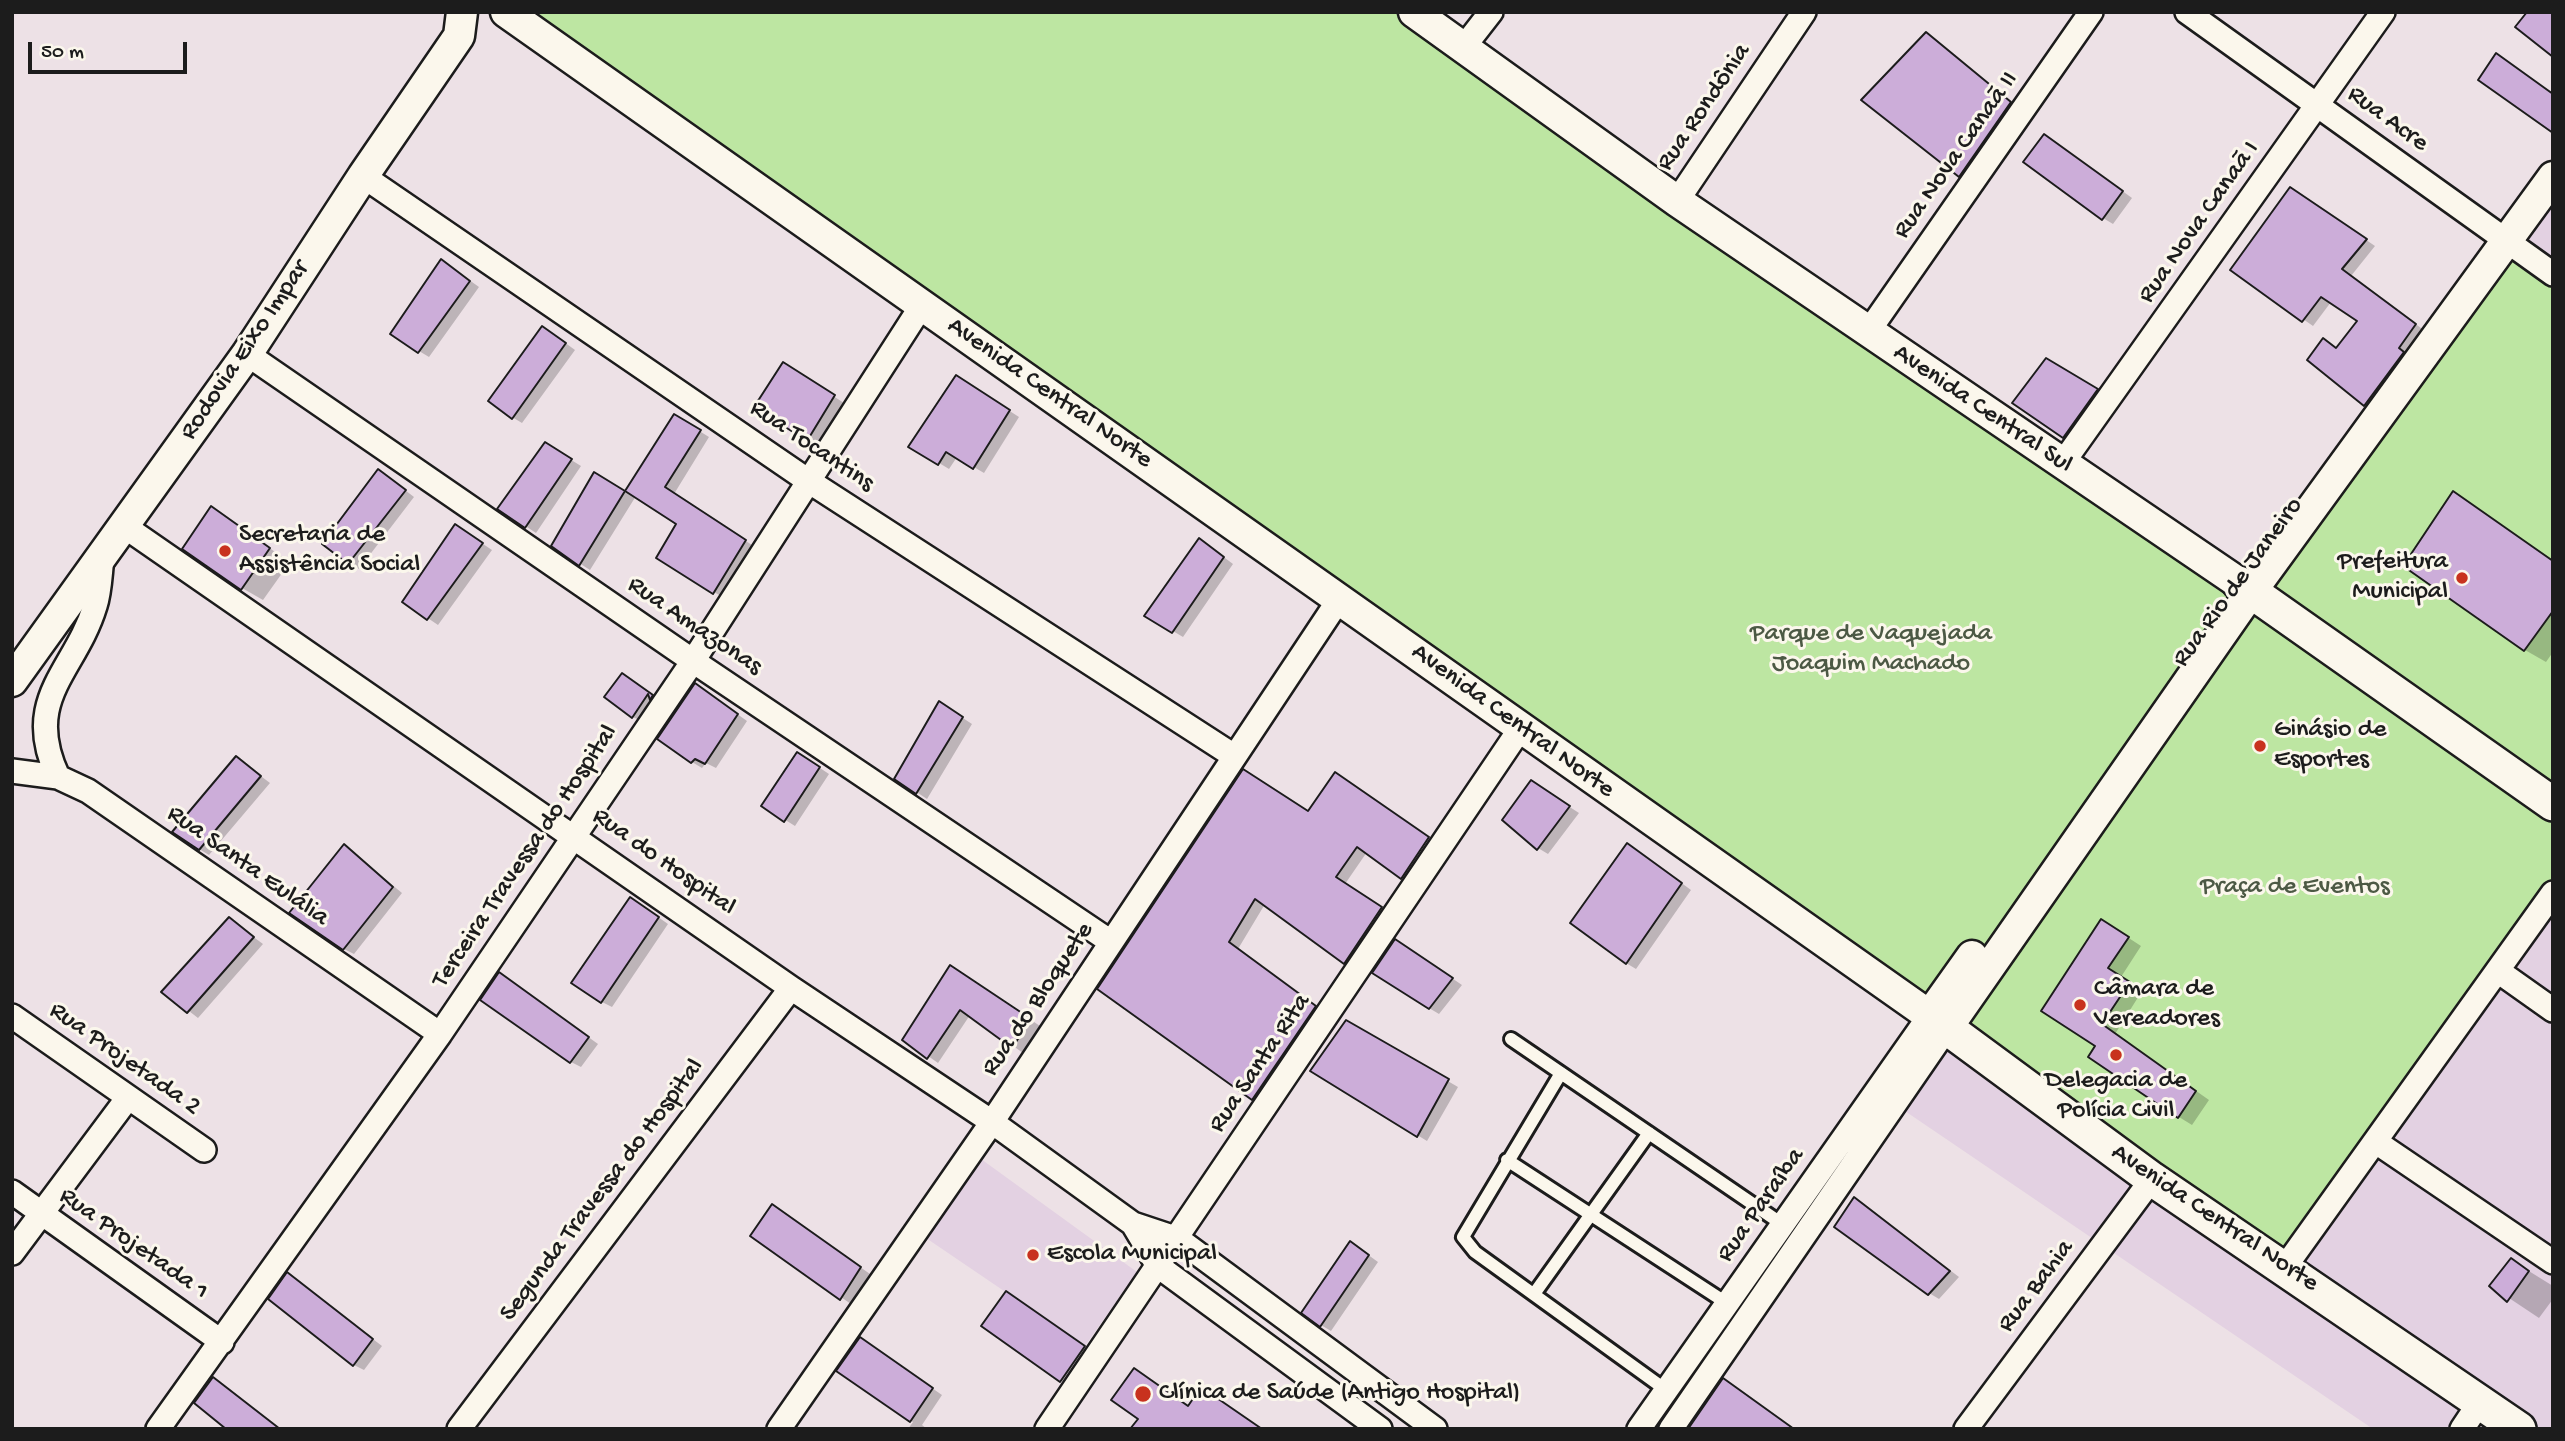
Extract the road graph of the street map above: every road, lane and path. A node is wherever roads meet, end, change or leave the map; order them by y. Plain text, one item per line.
1 (462, 12) edge
2 (506, 12) edge
3 (1414, 12) edge
4 (1491, 12) edge
5 (1804, 12) edge
6 (2091, 12) edge
7 (2187, 12) edge
8 (2383, 12) edge
9 (1463, 48) junction
10 (2318, 104) junction
11 (2553, 154) edge
12 (363, 176) junction
13 (2553, 177) edge
14 (1677, 201) junction
15 (2501, 239) junction
16 (2553, 274) edge
17 (922, 305) junction
18 (1868, 332) junction
19 (247, 354) junction
20 (2062, 464) junction
21 (807, 480) junction
22 (124, 526) junction
23 (102, 558) junction
24 (2245, 587) junction
25 (1340, 598) junction
26 (693, 661) junction
27 (12, 681) edge
28 (1520, 729) junction
29 (1234, 755) junction
30 (12, 771) edge
31 (58, 776) junction
32 (2553, 804) edge
33 (573, 834) junction
34 (2553, 893) edge
35 (1111, 942) junction
36 (2498, 971) junction
37 (791, 988) junction
38 (2553, 1010) edge
39 (12, 1016) edge
40 (1938, 1022) junction
41 (440, 1034) junction
42 (1511, 1039) dead end
43 (1561, 1073) junction
44 (128, 1099) junction
45 (992, 1122) junction
46 (1649, 1133) junction
47 (2376, 1142) junction
48 (204, 1150) dead end
49 (1507, 1160) junction
50 (2152, 1179) junction
51 (12, 1192) edge
52 (42, 1214) junction
53 (1591, 1214) junction
54 (1133, 1224) junction
55 (1783, 1225) junction
56 (1803, 1238) junction
57 (1178, 1239) junction
58 (12, 1254) edge
59 (2553, 1262) edge
60 (1158, 1266) junction
61 (2285, 1267) junction
62 (1534, 1294) junction
63 (1728, 1304) junction
64 (222, 1342) junction
65 (1665, 1390) junction
66 (2480, 1402) junction
67 (1371, 1426) edge
68 (158, 1429) edge
69 (459, 1429) edge
70 (779, 1429) edge
71 (1047, 1429) edge
72 (1435, 1429) edge
73 (1639, 1429) edge
74 (1671, 1429) edge
75 (1966, 1429) edge
76 (2462, 1429) edge
77 (2519, 1429) edge

1 - 12 street, Rodovia Eixo Impar
2 - 17 street, Avenida Central Norte
3 - 9 street, Avenida Central Sul
4 - 9 street
5 - 14 street, Rua Rondônia
6 - 18 street, Rua Nova Canaã II
7 - 10 street, Rua Acre
8 - 10 street, Rua Nova Canaã I
9 - 14 street, Avenida Central Sul
10 - 15 street, Rua Acre
10 - 20 street, Rua Nova Canaã I
11 - 15 street, Rua Rio de Janeiro
12 - 19 street, Rodovia Eixo Impar
12 - 21 street, Rua Tocantins
13 - 15 street, Rua Rio de Janeiro
14 - 18 street, Avenida Central Sul
15 - 16 street, Rua Acre
15 - 24 street, Rua Rio de Janeiro
17 - 21 street, Terceira Travessa do Hospital
17 - 25 street, Avenida Central Norte
18 - 20 street, Avenida Central Sul
19 - 22 street, Rodovia Eixo Impar
19 - 26 street, Rua Amazonas
20 - 24 street, Avenida Central Sul
21 - 26 street, Terceira Travessa do Hospital
21 - 29 street, Rua Tocantins
22 - 23 street, Rodovia Eixo Impar
22 - 33 street, Rua do Hospital
23 - 27 street, Rodovia Eixo Impar
23 - 31 street
24 - 32 main road, Avenida Central Sul
24 - 40 street, Rua Rio de Janeiro
25 - 28 street, Avenida Central Norte
25 - 29 street, Rua do Bloquete
26 - 33 street, Terceira Travessa do Hospital
26 - 35 street, Rua Amazonas
28 - 40 street, Avenida Central Norte
28 - 57 street, Rua Santa Rita
29 - 35 street, Rua do Bloquete
30 - 31 street, Rua Santa Eulália
31 - 41 street, Rua Santa Eulália
33 - 37 street, Rua do Hospital
33 - 41 street, Terceira Travessa do Hospital
34 - 36 street
35 - 45 street, Rua do Bloquete
36 - 38 street
36 - 47 street
37 - 45 street, Rua do Hospital
37 - 69 street, Segunda Travessa do Hospital
39 - 44 street, Rua Projetada 2
40 - 50 main road, Avenida Central Norte
40 - 55 street, Rua Paraíba
40 - 56 street, Rua Paraíba
41 - 64 street, Terceira Travessa do Hospital
42 - 43 lane
43 - 46 lane
43 - 49 lane
44 - 48 street, Rua Projetada 2
44 - 52 street
45 - 54 street, Rua do Hospital
45 - 70 street, Rua do Bloquete
46 - 53 lane
46 - 55 lane
47 - 59 street
47 - 61 street
49 - 53 lane
49 - 62 lane
50 - 61 main road, Avenida Central Norte
50 - 75 street, Rua Bahia
51 - 52 street, Rua Projetada 1
52 - 58 street
52 - 64 street, Rua Projetada 1
53 - 62 lane
53 - 63 lane
54 - 57 street, Rua do Hospital
54 - 60 street, Rua do Hospital
55 - 56 lane
55 - 63 street, Rua Paraíba
56 - 74 street, Rua Paraíba
57 - 60 street, Rua Santa Rita
57 - 72 street, Rua do Hospital
60 - 67 street, Rua do Hospital
60 - 71 street, Rua Santa Rita
61 - 66 main road, Avenida Central Norte
62 - 65 lane
63 - 65 street, Rua Paraíba
64 - 68 street, Terceira Travessa do Hospital
65 - 73 street, Rua Paraíba
66 - 76 street
66 - 77 main road, Avenida Central Norte

